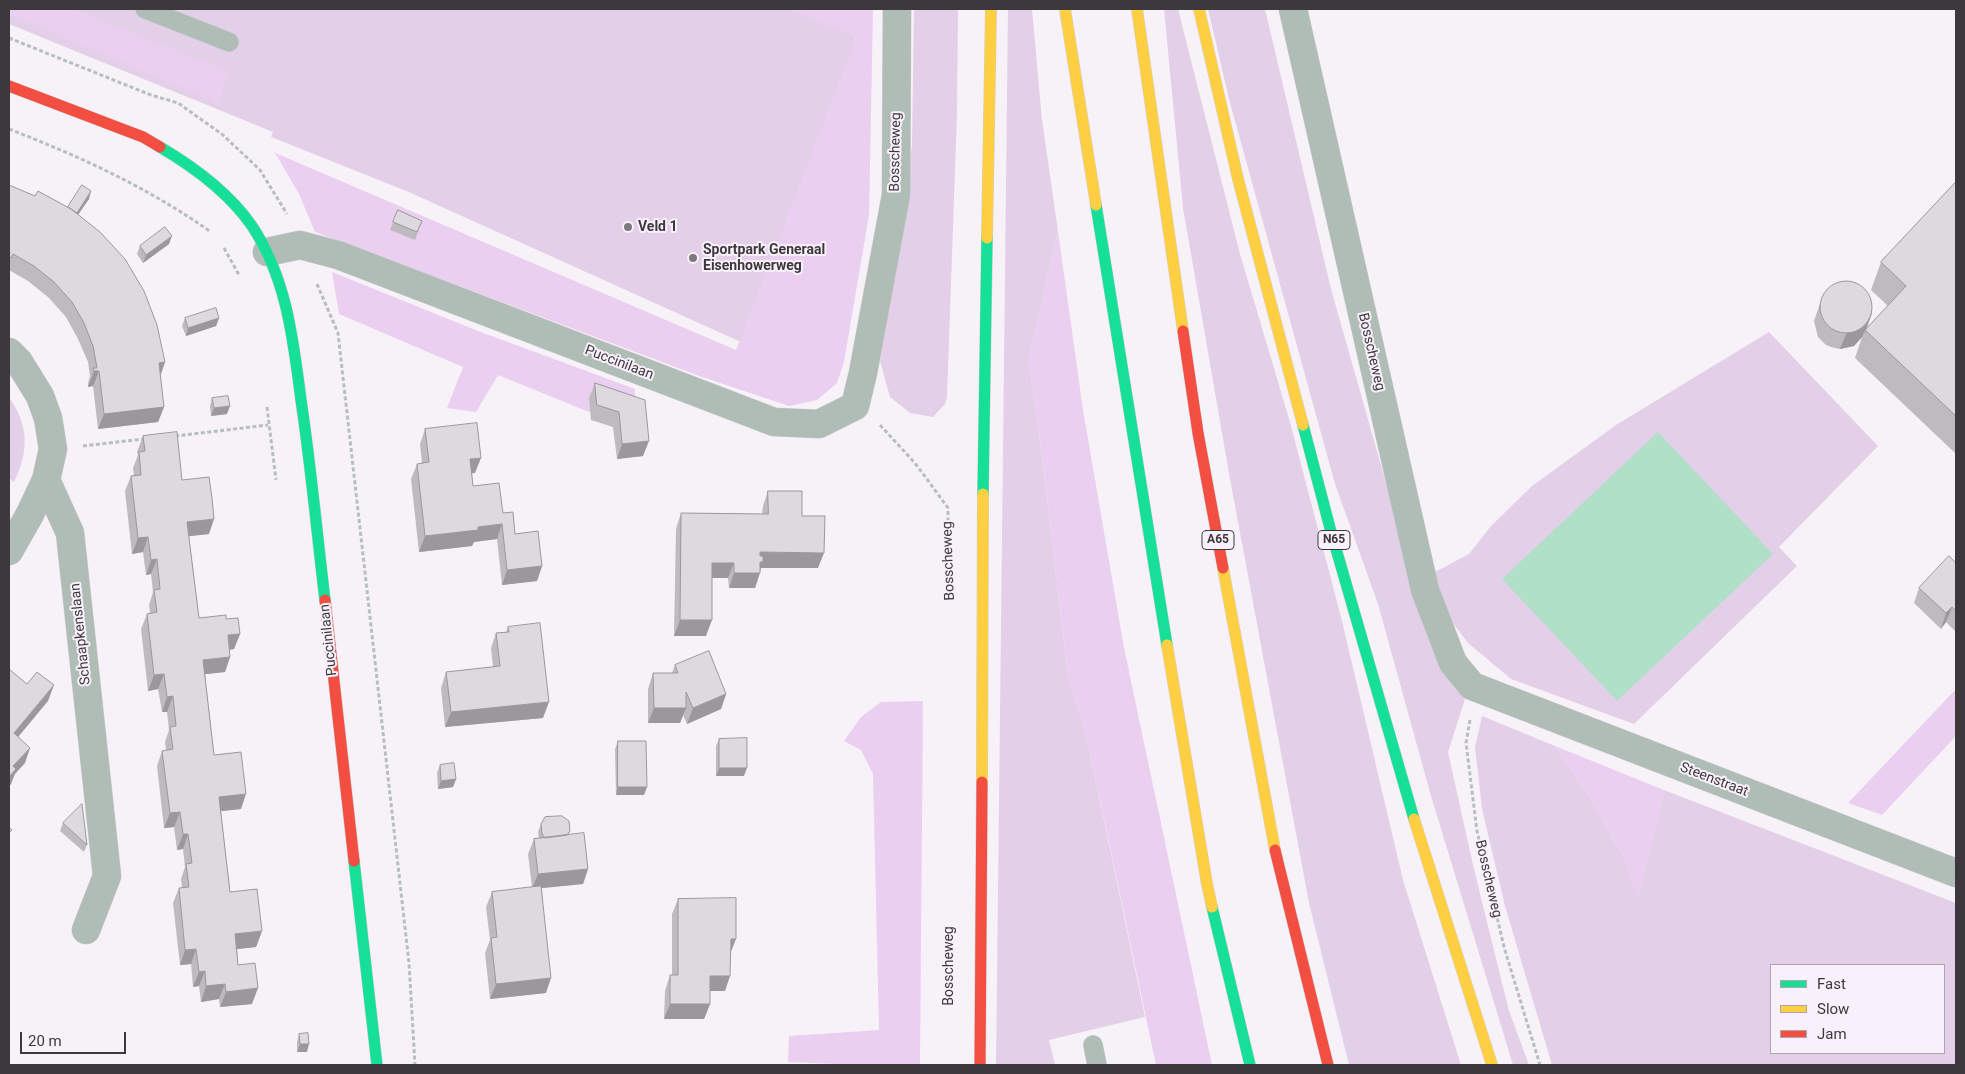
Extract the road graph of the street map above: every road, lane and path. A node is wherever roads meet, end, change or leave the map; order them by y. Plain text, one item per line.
1 (145, 9) edge
2 (897, 9) edge
3 (991, 9) edge
4 (1065, 9) edge
5 (1136, 9) edge
6 (1199, 9) edge
7 (1293, 9) edge
8 (230, 42) dead end
9 (9, 86) edge
10 (9, 129) edge
11 (218, 236) dead end
12 (222, 244) dead end
13 (300, 245) junction
14 (267, 252) junction
15 (232, 264) dead end
16 (9, 352) edge
17 (855, 406) junction
18 (268, 425) dead end
19 (167, 436) edge
20 (148, 439) edge
21 (53, 449) junction
22 (46, 480) junction
23 (948, 527) dead end
24 (9, 551) edge
25 (1474, 687) junction
26 (1956, 873) edge
27 (86, 930) dead end
28 (1093, 1045) dead end
29 (377, 1065) edge
30 (415, 1065) edge
31 (980, 1065) edge
32 (1098, 1065) edge
33 (1250, 1065) edge
34 (1328, 1065) edge
35 (1492, 1065) edge
36 (1540, 1065) edge

1 - 8 lane
2 - 17 street, Bosscheweg
3 - 31 main road
4 - 33 main road
5 - 34 main road, A65
6 - 35 main road, N65
7 - 25 street, Bosscheweg
9 - 14 main road
10 - 11 path
12 - 15 path
13 - 14 street, Puccinilaan
13 - 17 street, Puccinilaan
13 - 30 path
14 - 29 main road, Puccinilaan
16 - 21 street
17 - 23 path, Bosscheweg
18 - 19 path
20 - 21 path
21 - 22 street
22 - 24 street
22 - 27 street, Schaapkenslaan
25 - 26 street, Steenstraat
25 - 36 path, Bosscheweg
28 - 32 lane

